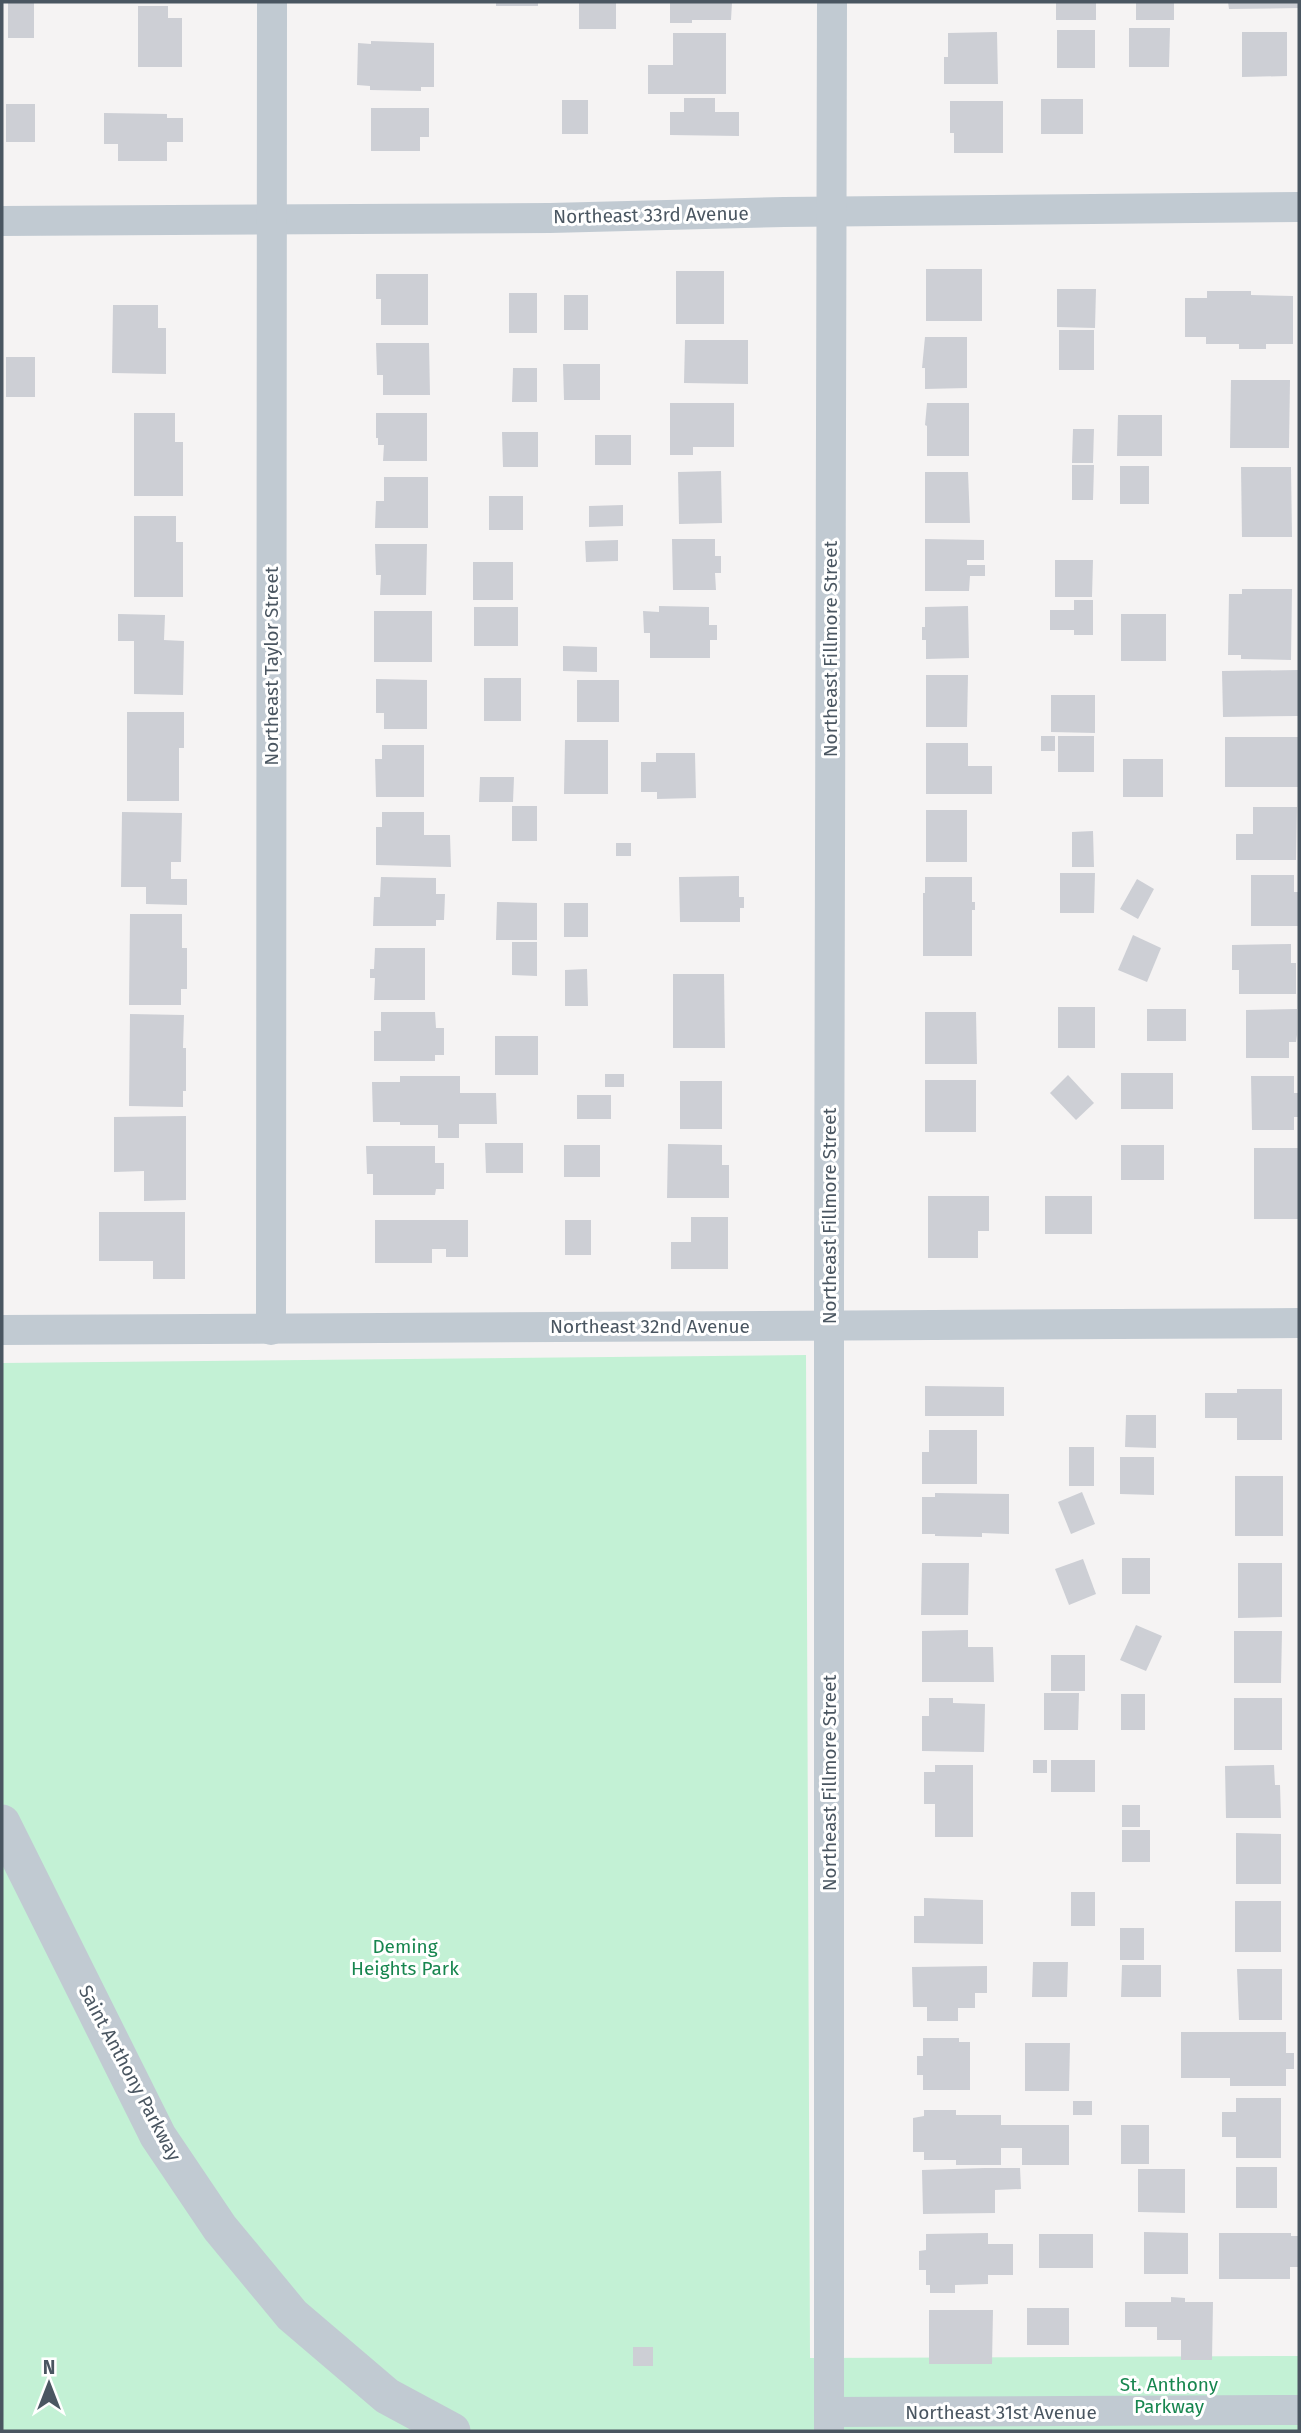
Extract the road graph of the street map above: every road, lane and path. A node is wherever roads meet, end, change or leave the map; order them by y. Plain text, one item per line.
1 (272, 2) edge
2 (832, 2) edge
3 (1299, 207) edge
4 (831, 212) junction
5 (272, 218) junction
6 (2, 221) edge
7 (1299, 1322) edge
8 (829, 1326) junction
9 (271, 1329) junction
10 (2, 1330) edge
11 (2, 1823) edge
12 (1299, 2410) edge
13 (829, 2422) edge
14 (452, 2431) edge

1 - 5 street, Northeast Taylor Street
2 - 4 street, Northeast Fillmore Street
3 - 4 street, Northeast 33rd Avenue
4 - 5 street, Northeast 33rd Avenue
4 - 8 street, Northeast Fillmore Street
5 - 6 street, Northeast 33rd Avenue
5 - 9 street, Northeast Taylor Street
7 - 8 street, Northeast 32nd Avenue
8 - 9 street, Northeast 32nd Avenue
8 - 13 street, Northeast Fillmore Street
9 - 10 street, Northeast 32nd Avenue
11 - 14 street, Saint Anthony Parkway
12 - 13 street, Northeast 31st Avenue

